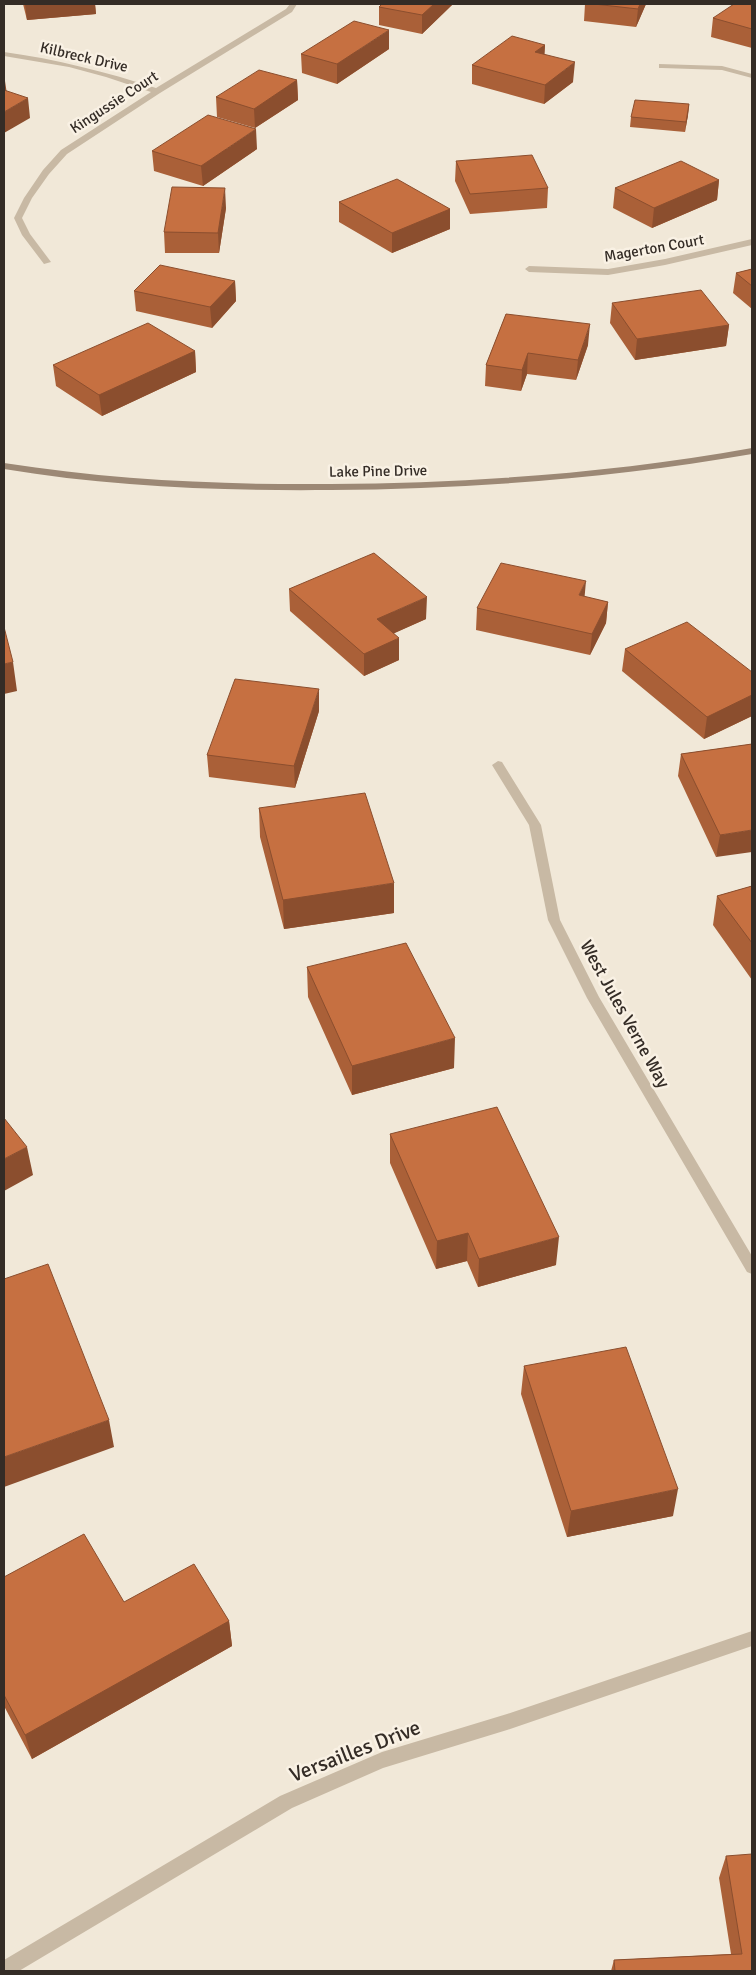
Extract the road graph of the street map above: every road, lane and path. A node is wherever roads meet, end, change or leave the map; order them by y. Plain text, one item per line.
1 (293, 4) edge
2 (4, 54) edge
3 (662, 66) dead end
4 (752, 76) edge
5 (157, 91) junction
6 (752, 242) edge
7 (47, 262) dead end
8 (529, 270) dead end
9 (752, 451) edge
10 (4, 466) edge
11 (498, 765) dead end
12 (752, 1268) edge
13 (752, 1638) edge
14 (4, 1970) edge

1 - 5 street, Kingussie Court
2 - 5 street, Kilbreck Drive
3 - 4 street
5 - 7 street, Kingussie Court
6 - 8 street, Magerton Court
9 - 10 main road, Lake Pine Drive
11 - 12 street, West Jules Verne Way
13 - 14 street, Versailles Drive

